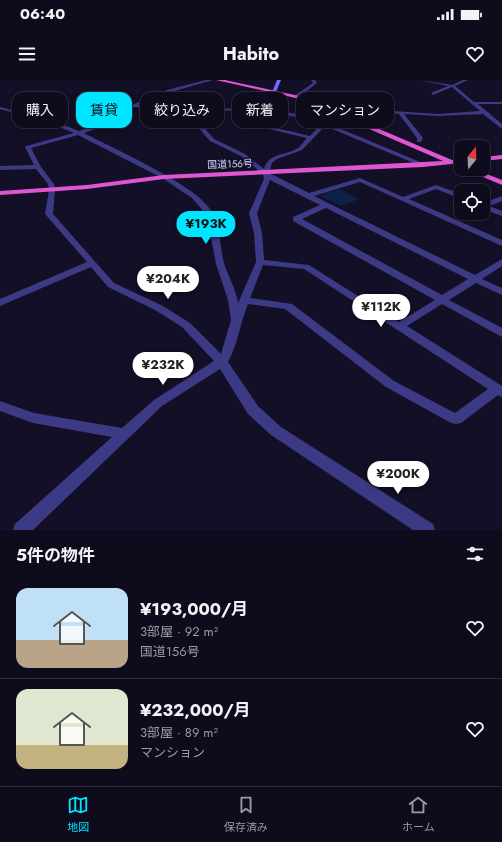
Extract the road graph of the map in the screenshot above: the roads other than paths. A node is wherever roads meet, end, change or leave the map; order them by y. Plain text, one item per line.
1 (211, 80) edge
2 (218, 80) edge
3 (279, 80) edge
4 (313, 80) edge
5 (421, 80) edge
6 (466, 80) edge
7 (452, 86) junction
8 (274, 91) junction
9 (303, 92) edge
10 (433, 94) dead end
11 (296, 97) edge
12 (474, 103) junction
13 (502, 103) edge
14 (133, 106) junction
15 (140, 106) edge
16 (0, 108) edge
17 (400, 112) junction
18 (484, 112) junction
19 (394, 113) edge
20 (502, 127) edge
21 (201, 128) edge
22 (270, 128) edge
23 (320, 128) edge
24 (334, 128) edge
25 (373, 128) edge
26 (79, 133) junction
27 (312, 138) junction
28 (420, 141) dead end
29 (502, 157) edge
30 (490, 158) edge
31 (450, 162) junction
32 (454, 162) edge
33 (454, 163) edge
34 (423, 165) junction
35 (38, 167) junction
36 (0, 168) edge
37 (266, 173) junction
38 (485, 176) edge
39 (164, 177) junction
40 (502, 183) edge
41 (52, 190) junction
42 (0, 193) edge
43 (454, 194) edge
44 (308, 196) junction
45 (502, 198) edge
46 (403, 199) junction
47 (490, 203) edge
48 (326, 205) junction
49 (490, 209) edge
50 (502, 214) edge
51 (502, 243) edge
52 (260, 262) junction
53 (502, 262) edge
54 (92, 263) junction
55 (476, 279) junction
56 (502, 292) edge
57 (244, 300) junction
58 (442, 300) junction
59 (0, 303) edge
60 (236, 321) junction
61 (400, 326) junction
62 (502, 333) edge
63 (222, 362) junction
64 (500, 390) edge
65 (0, 406) edge
66 (124, 434) junction
67 (410, 525) edge
68 (21, 530) edge
69 (427, 530) edge

1 - 14 street
2 - 8 highway
3 - 8 main road
4 - 9 street
5 - 7 street
6 - 7 street
7 - 10 street
7 - 12 street
8 - 11 highway
12 - 13 street
12 - 18 street
14 - 15 street
14 - 26 street
16 - 26 street
17 - 18 street
17 - 19 street
17 - 28 street
18 - 20 street
21 - 37 street
22 - 27 street
23 - 27 street
24 - 34 street
25 - 31 highway
26 - 35 street
26 - 39 street
27 - 37 street
29 - 30 highway
31 - 32 highway, 国道156号
31 - 33 highway
31 - 34 highway, 国道156号
34 - 37 highway, 国道156号
35 - 36 street
35 - 41 street
37 - 39 highway, 国道156号
37 - 44 street
37 - 52 street
38 - 40 highway
39 - 41 highway, 国道156号
39 - 60 street
41 - 42 highway, 国道156号
41 - 54 street
43 - 46 street
44 - 46 street
44 - 48 street
45 - 47 street
46 - 51 street
48 - 55 street
48 - 58 street
49 - 50 street
52 - 57 street
52 - 61 street
53 - 55 street
54 - 59 street
54 - 63 street
55 - 56 street
55 - 58 street
57 - 60 street
57 - 64 street
58 - 61 street
58 - 62 street
60 - 63 street
61 - 64 street
63 - 66 street
63 - 67 street
65 - 66 street
66 - 68 street
67 - 69 street

